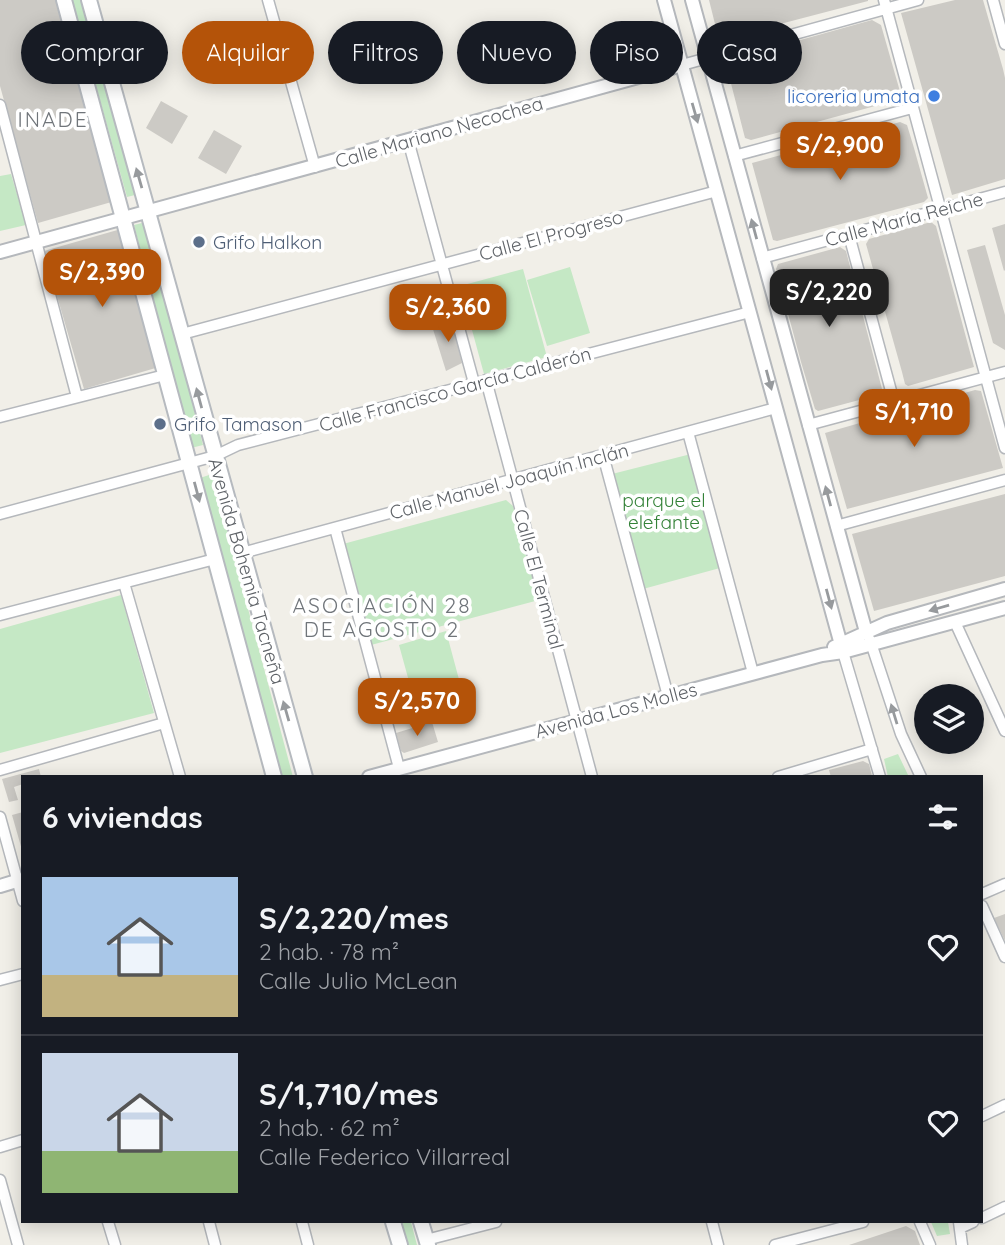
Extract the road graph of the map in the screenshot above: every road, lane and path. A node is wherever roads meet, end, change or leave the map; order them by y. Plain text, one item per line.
1 (64, 0) edge
2 (89, 0) edge
3 (268, 0) edge
4 (664, 0) edge
5 (692, 0) edge
6 (918, 0) edge
7 (993, 0) edge
8 (885, 4) edge
9 (670, 21) edge
10 (698, 21) edge
11 (802, 29) edge
12 (1005, 44) edge
13 (683, 69) edge
14 (613, 84) edge
15 (715, 84) edge
16 (0, 106) edge
17 (912, 108) junction
18 (408, 140) junction
19 (734, 156) junction
20 (315, 167) junction
21 (717, 191) junction
22 (1005, 192) edge
23 (940, 210) junction
24 (148, 212) junction
25 (123, 218) junction
26 (849, 235) junction
27 (36, 242) junction
28 (0, 251) edge
29 (762, 258) junction
30 (441, 265) junction
31 (750, 313) junction
32 (182, 334) junction
33 (1005, 372) edge
34 (165, 374) junction
35 (985, 377) junction
36 (486, 380) junction
37 (474, 383) junction
38 (77, 397) junction
39 (894, 402) junction
40 (776, 408) junction
41 (0, 417) edge
42 (808, 425) junction
43 (688, 432) junction
44 (1005, 448) edge
45 (603, 455) junction
46 (215, 456) junction
47 (189, 463) junction
48 (512, 480) junction
49 (1005, 480) edge
50 (0, 514) edge
51 (836, 526) junction
52 (335, 528) junction
53 (242, 554) junction
54 (215, 559) junction
55 (124, 583) junction
56 (1005, 590) edge
57 (1005, 608) edge
58 (0, 615) edge
59 (955, 622) junction
60 (869, 638) junction
61 (842, 647) junction
62 (753, 673) junction
63 (668, 696) junction
64 (577, 720) junction
65 (164, 723) junction
66 (1005, 731) edge
67 (872, 749) junction
68 (399, 768) junction
69 (0, 770) edge
70 (179, 775) edge
71 (273, 775) edge
72 (304, 775) edge
73 (376, 775) edge
74 (591, 775) edge
75 (787, 775) edge
76 (879, 775) edge
77 (920, 775) edge
78 (0, 817) edge
79 (20, 880) edge
80 (1005, 884) edge
81 (0, 886) edge
82 (983, 894) edge
83 (983, 908) edge
84 (1005, 957) edge
85 (21, 975) edge
86 (0, 980) edge
87 (1005, 1105) edge
88 (983, 1116) edge
89 (21, 1141) edge
90 (0, 1147) edge
91 (0, 1180) edge
92 (1005, 1207) edge
93 (983, 1218) edge
94 (108, 1223) edge
95 (208, 1223) edge
96 (302, 1223) edge
97 (393, 1223) edge
98 (421, 1223) edge
99 (493, 1223) edge
100 (712, 1223) edge
101 (859, 1223) edge
102 (920, 1223) edge
103 (960, 1225) edge
104 (427, 1243) edge
105 (18, 1245) edge
106 (115, 1245) edge
107 (215, 1245) edge
108 (308, 1245) edge
109 (400, 1245) edge
110 (718, 1245) edge
111 (775, 1245) edge
112 (930, 1245) edge
113 (962, 1245) edge

1 - 25 main road, Avenida Bohemia Tacneña
24 -> 2 main road, Avenida Bohemia Tacneña
3 - 20 street
4 - 9 street
5 - 10 street
6 - 8 street, Calle Mariano Necochea
7 - 12 street
8 - 11 street, Calle Mariano Necochea
8 - 17 street
13 -> 21 street
14 - 18 street, Calle Mariano Necochea
15 - 19 street
16 - 27 street
17 - 19 street
17 - 23 street
18 - 20 street, Calle Mariano Necochea
18 - 30 street
29 -> 19 street
20 - 24 street, Calle Mariano Necochea
21 - 30 street, Calle El Progreso
21 - 31 street
22 - 23 street, Calle María Reiche
23 - 26 street, Calle María Reiche
23 - 35 street
24 - 25 street, Calle Mariano Necochea
24 - 32 main road, Avenida Bohemia Tacneña
25 - 27 street, Calle Mariano Necochea
25 - 34 main road, Avenida Bohemia Tacneña
26 - 29 street, Calle María Reiche
26 - 39 street
27 - 28 street, Calle Mariano Necochea
27 - 38 street
29 - 42 street
30 - 32 street, Calle El Progreso
30 - 37 street
31 - 36 street, Calle Francisco García Calderón
31 -> 40 street
46 -> 32 main road, Avenida Bohemia Tacneña
33 - 35 street
34 - 38 street
34 - 47 main road, Avenida Bohemia Tacneña
35 - 39 street
35 - 44 street
36 - 37 street, Calle Francisco García Calderón
36 - 48 street, Calle El Terminal
37 - 46 street, Calle Francisco García Calderón
38 - 41 street
39 - 42 street
40 - 43 street, Calle Manuel Joaquín Inclán
40 -> 61 street
51 -> 42 street
43 - 45 street, Calle Manuel Joaquín Inclán
43 - 62 street
45 - 48 street, Calle Manuel Joaquín Inclán
45 - 63 street
46 - 47 street, Calle Francisco García Calderón
46 - 53 main road, Avenida Bohemia Tacneña
47 - 50 street, Calle Francisco García Calderón
47 -> 54 main road, Avenida Bohemia Tacneña
48 - 52 street, Calle Manuel Joaquín Inclán
48 - 64 street, Calle El Terminal
49 - 51 street
51 - 60 street
52 - 53 street, Calle Manuel Joaquín Inclán
52 - 68 street
72 -> 53 main road, Avenida Bohemia Tacneña
54 - 55 street
54 - 71 main road, Avenida Bohemia Tacneña
55 - 58 street
55 - 65 street
56 -> 60 street, Avenida Los Molles
57 - 59 street, Avenida Los Molles
59 - 60 street, Avenida Los Molles
59 - 66 street
60 - 61 street, Avenida Los Molles
77 -> 60 street
61 - 62 street, Avenida Los Molles
61 - 67 street
62 - 63 street, Avenida Los Molles
63 - 64 street, Avenida Los Molles
64 - 68 street, Avenida Los Molles
64 - 74 street, Calle El Terminal
65 - 69 street
65 - 70 street
67 - 75 street
67 - 76 street
68 - 73 street, Avenida Los Molles
78 - 79 street
79 - 81 street
80 - 82 street
83 - 84 street
85 - 86 street
87 - 88 street
89 - 90 street
91 - 105 street
92 - 93 street
94 - 106 street
95 - 107 street
96 - 108 street
97 - 109 main road
98 - 104 main road
99 - 104 street
100 - 110 street
101 - 111 street
102 - 112 street
103 - 113 street

